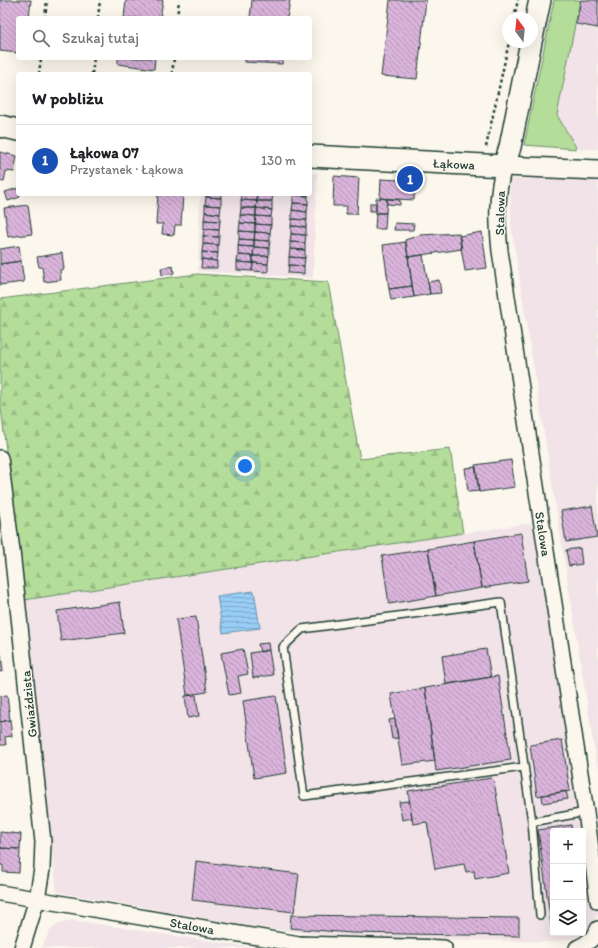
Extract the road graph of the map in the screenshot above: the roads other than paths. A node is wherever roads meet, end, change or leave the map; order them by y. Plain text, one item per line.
1 (540, 0) edge
2 (537, 12) edge
3 (530, 48) edge
4 (0, 126) edge
5 (16, 130) edge
6 (312, 156) edge
7 (504, 166) junction
8 (598, 170) edge
9 (0, 458) edge
10 (6, 550) edge
11 (524, 767) junction
12 (586, 812) junction
13 (532, 822) junction
14 (0, 893) edge
15 (37, 899) junction
16 (598, 901) edge
17 (540, 915) dead end
18 (598, 929) edge
19 (22, 948) edge
20 (444, 948) edge
21 (577, 948) edge

1 - 2 main road
3 - 7 main road
4 - 5 main road
6 - 7 main road, Łąkowa
7 - 8 street, Łąkowa
7 - 12 street, Stalowa
9 - 10 street, Gwiaździsta
10 - 15 street, Gwiaździsta
11 - 11 lane
11 - 13 lane
12 - 13 lane
12 - 16 street, Stalowa
13 - 17 lane
14 - 15 street, Stalowa
15 - 19 street, Gwiaździsta
15 - 20 street, Stalowa
18 - 21 street

